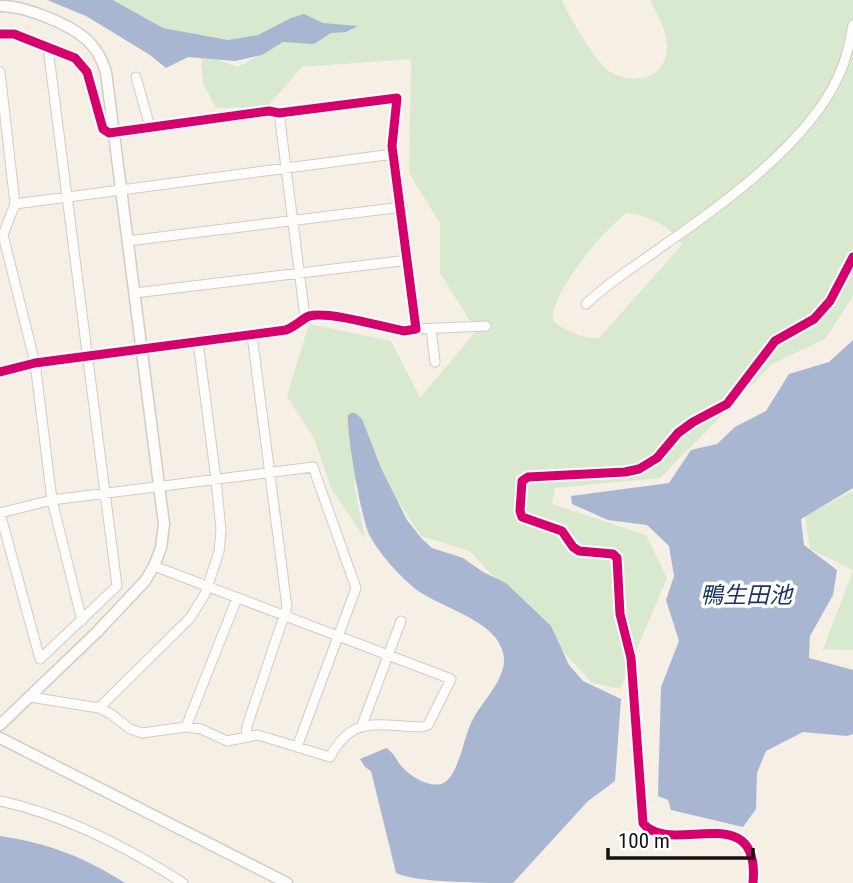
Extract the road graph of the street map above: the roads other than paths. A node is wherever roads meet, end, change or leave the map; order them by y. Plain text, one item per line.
1 (0, 6) edge
2 (853, 25) edge
3 (0, 34) edge
4 (48, 47) junction
5 (0, 72) edge
6 (136, 77) dead end
7 (279, 113) junction
8 (150, 127) junction
9 (115, 132) junction
10 (393, 154) junction
11 (286, 169) junction
12 (122, 190) junction
13 (67, 197) junction
14 (15, 204) junction
15 (402, 207) junction
16 (293, 221) junction
17 (1, 235) edge
18 (128, 241) junction
19 (853, 257) edge
20 (408, 260) junction
21 (299, 274) junction
22 (135, 293) junction
23 (586, 304) dead end
24 (305, 317) junction
25 (486, 326) dead end
26 (430, 329) junction
27 (416, 330) junction
28 (252, 335) junction
29 (198, 342) junction
30 (142, 349) junction
31 (88, 355) junction
32 (435, 362) dead end
33 (35, 363) junction
34 (0, 372) edge
35 (270, 472) junction
36 (216, 479) junction
37 (160, 485) junction
38 (105, 493) junction
39 (52, 500) junction
40 (0, 513) edge
41 (154, 566) junction
42 (207, 587) junction
43 (237, 598) junction
44 (286, 615) junction
45 (82, 621) junction
46 (401, 621) dead end
47 (337, 636) junction
48 (388, 655) junction
49 (30, 697) junction
50 (99, 708) junction
51 (0, 725) edge
52 (362, 725) junction
53 (186, 727) junction
54 (246, 736) junction
55 (0, 738) edge
56 (297, 747) junction
57 (0, 801) edge
58 (183, 883) edge
59 (287, 883) edge
60 (754, 883) edge

1 - 9 street
2 - 23 street
3 - 4 street
4 - 9 street
4 - 13 street
5 - 14 street
6 - 8 street
7 - 8 street
7 - 10 street
7 - 11 street
8 - 9 street
9 - 12 street
10 - 11 street
10 - 15 street
11 - 12 street
11 - 16 street
12 - 13 street
12 - 18 street
13 - 14 street
13 - 31 street
14 - 17 street
15 - 16 street
15 - 20 street
16 - 18 street
16 - 21 street
17 - 33 street
18 - 22 street
19 - 60 street
20 - 21 street
20 - 27 street
21 - 22 street
21 - 24 street
22 - 30 street
24 - 27 street
24 - 28 street
25 - 26 street
26 - 27 street
26 - 32 street
28 - 29 street
28 - 35 street
29 - 30 street
29 - 36 street
30 - 31 street
30 - 37 street
31 - 33 street
31 - 38 street
33 - 34 street
33 - 39 street
35 - 36 street
35 - 44 street
35 - 47 street
36 - 37 street
36 - 42 street
37 - 38 street
37 - 41 street
38 - 39 street
38 - 45 street
39 - 40 street
39 - 45 street
40 - 45 street
41 - 42 street
41 - 49 street
42 - 43 street
42 - 50 street
43 - 44 street
43 - 53 street
44 - 47 street
44 - 54 street
46 - 48 street
47 - 48 street
47 - 56 street
48 - 52 street
48 - 52 street
49 - 50 street
49 - 51 street
50 - 53 street
52 - 56 street
53 - 54 street
54 - 56 street
55 - 59 street
57 - 58 street

